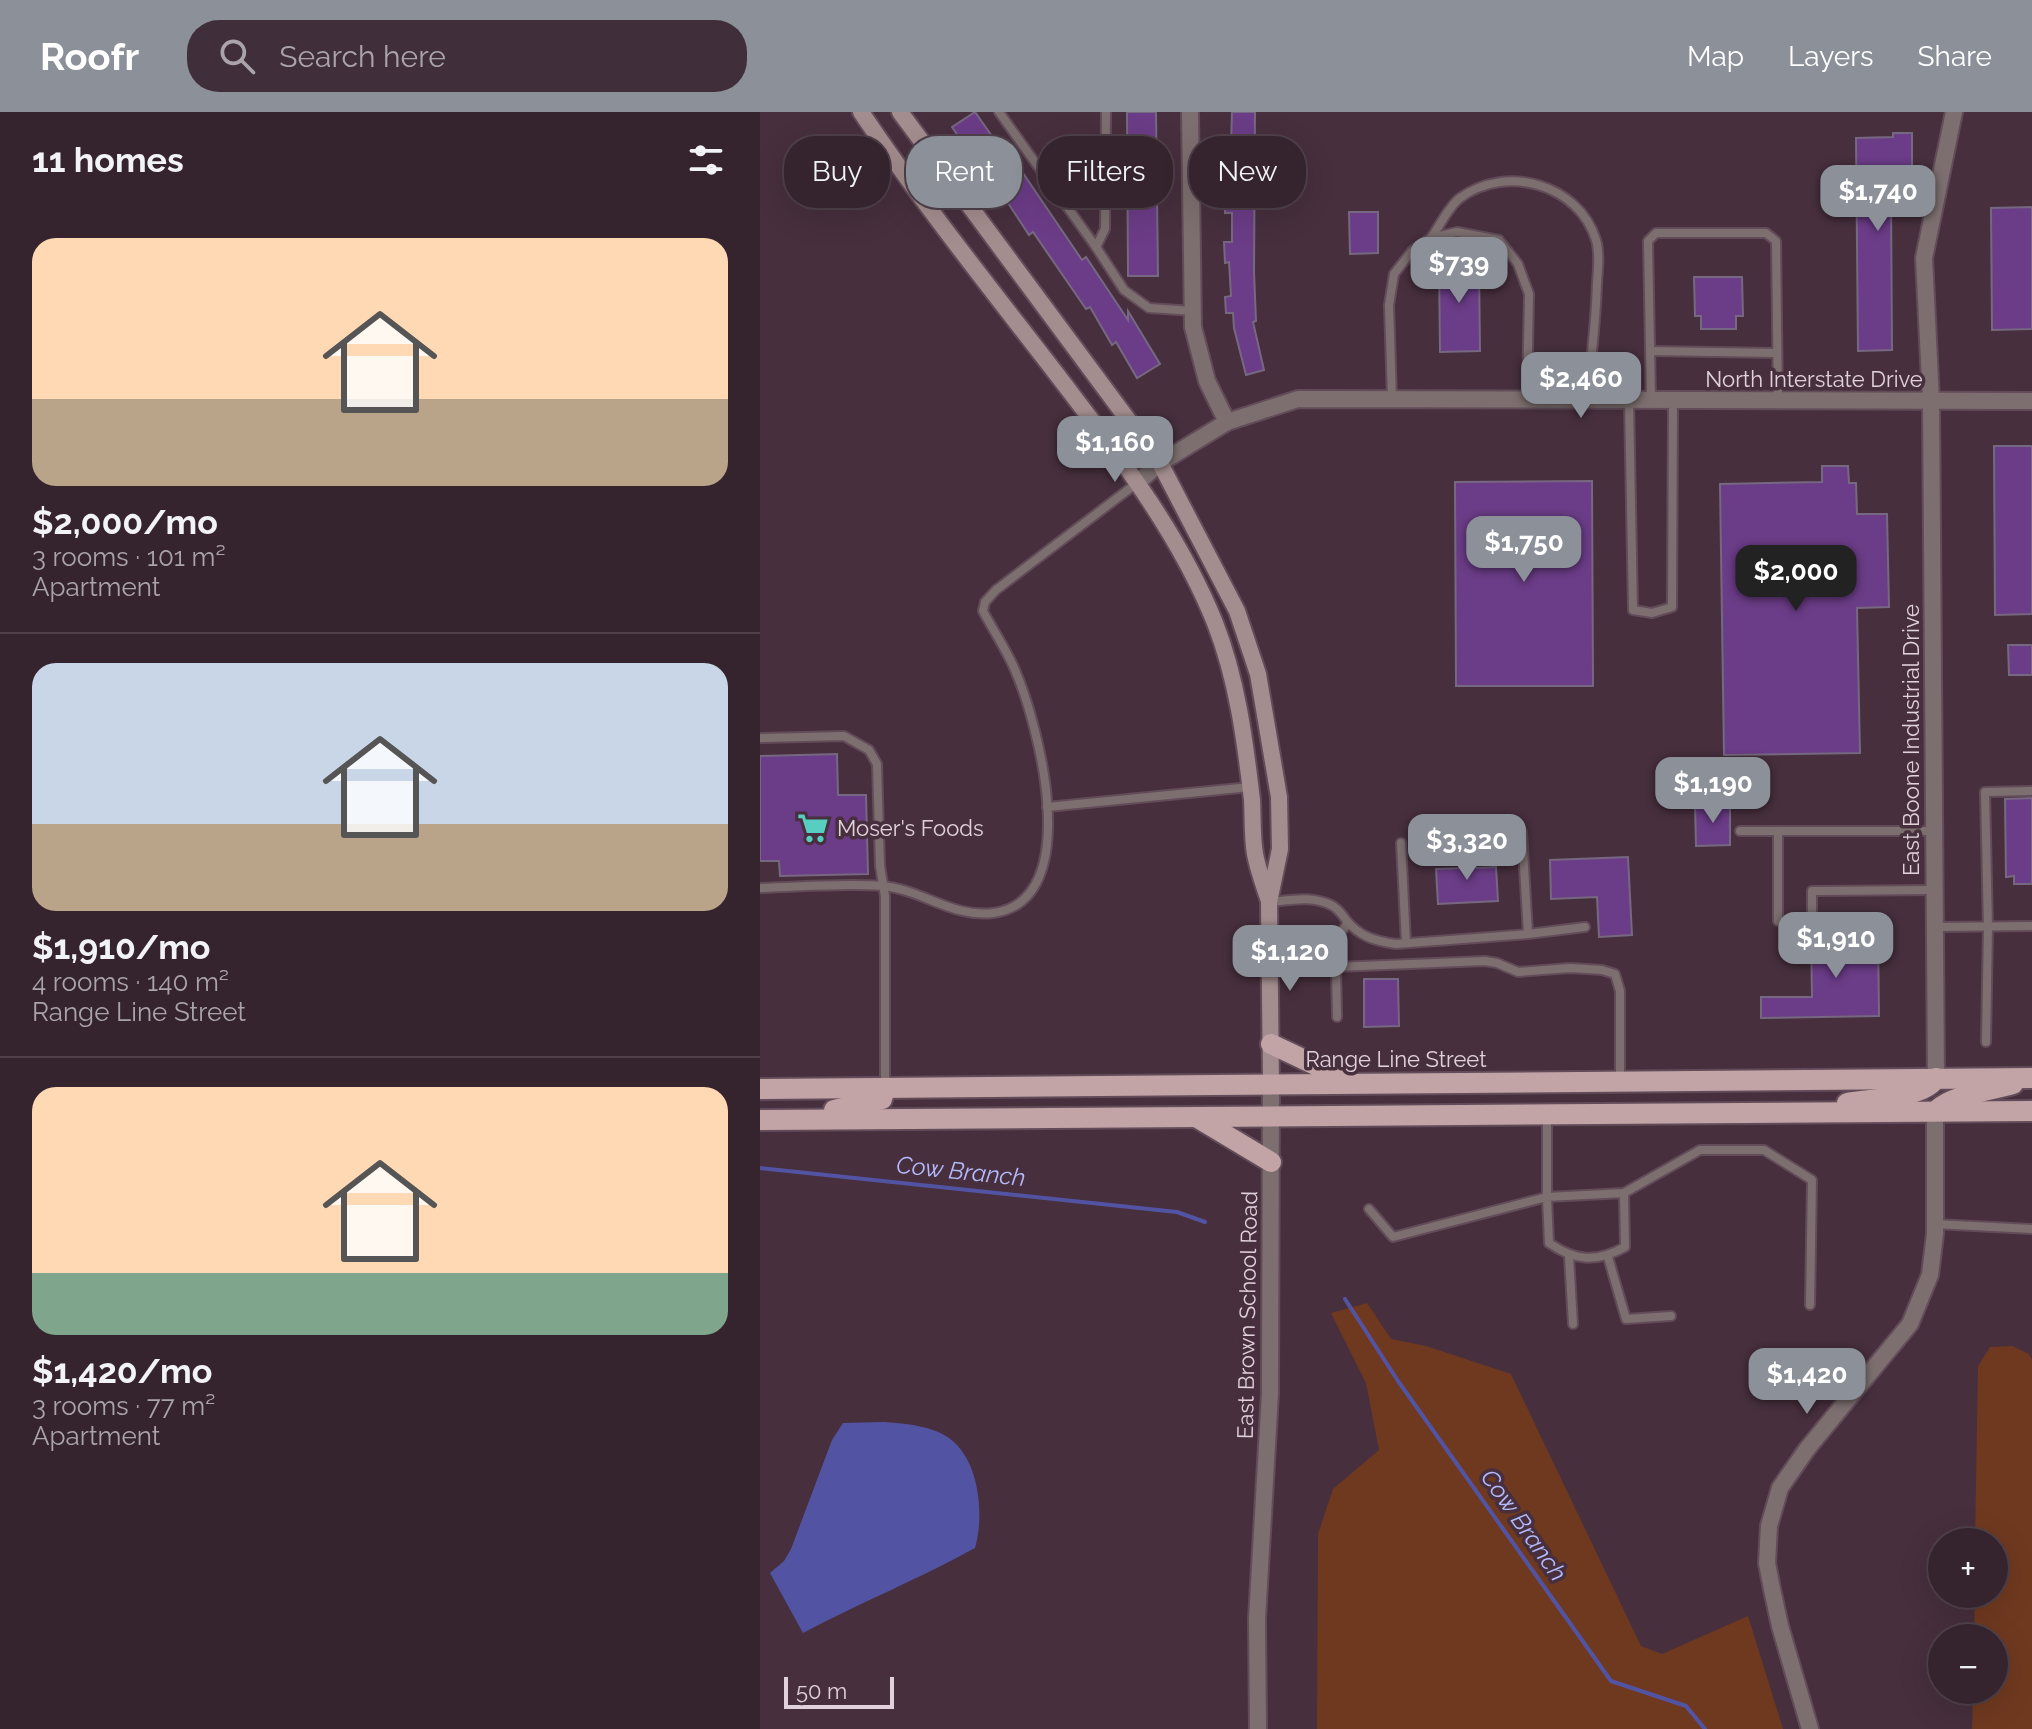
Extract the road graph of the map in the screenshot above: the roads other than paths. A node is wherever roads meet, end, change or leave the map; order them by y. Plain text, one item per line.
1 (861, 112) edge
2 (900, 112) edge
3 (999, 112) edge
4 (1106, 112) edge
5 (1190, 112) edge
6 (1954, 112) edge
7 (1431, 238) junction
8 (1096, 247) junction
9 (1193, 311) junction
10 (1651, 351) junction
11 (1777, 353) junction
12 (1392, 400) junction
13 (1527, 400) junction
14 (1587, 400) junction
15 (1629, 400) junction
16 (1651, 401) junction
17 (1673, 401) junction
18 (1778, 401) junction
19 (1931, 401) junction
20 (2032, 401) edge
21 (1227, 422) junction
22 (1160, 463) junction
23 (1138, 482) junction
24 (760, 738) edge
25 (1250, 787) junction
26 (2032, 791) edge
27 (1047, 807) junction
28 (1740, 831) dead end
29 (1778, 831) junction
30 (1934, 831) junction
31 (1522, 832) dead end
32 (1401, 843) dead end
33 (883, 886) junction
34 (760, 888) edge
35 (1934, 890) junction
36 (1269, 902) junction
37 (1348, 923) junction
38 (2032, 926) edge
39 (1585, 927) dead end
40 (1935, 927) junction
41 (1988, 927) junction
42 (1528, 934) junction
43 (1406, 943) junction
44 (1336, 967) junction
45 (1337, 1017) dead end
46 (1986, 1042) dead end
47 (1271, 1044) junction
48 (1936, 1078) junction
49 (2032, 1078) edge
50 (1620, 1081) junction
51 (1354, 1083) junction
52 (1271, 1084) junction
53 (885, 1088) junction
54 (760, 1089) edge
55 (1935, 1111) junction
56 (2032, 1111) edge
57 (1794, 1112) junction
58 (1547, 1114) junction
59 (1271, 1116) junction
60 (1196, 1117) junction
61 (760, 1120) edge
62 (795, 1120) junction
63 (1271, 1162) junction
64 (1624, 1193) junction
65 (1547, 1197) junction
66 (1369, 1209) dead end
67 (1935, 1224) junction
68 (2032, 1229) edge
69 (1569, 1257) junction
70 (1608, 1257) junction
71 (1810, 1305) dead end
72 (1671, 1316) dead end
73 (1573, 1324) dead end
74 (1258, 1729) edge
75 (1810, 1729) edge

1 - 23 main road, East Brown School Road
2 - 22 main road, East Brown School Road
3 - 8 lane
4 - 8 lane
5 - 9 street
6 - 19 street, East Boone Industrial Drive
7 - 12 lane
7 - 13 lane
7 - 14 lane
8 - 9 lane
9 - 21 street
10 - 11 lane
10 - 11 lane
10 - 16 lane
11 - 18 lane
12 - 13 street, North Interstate Drive
12 - 21 street, North Interstate Drive
13 - 14 street, North Interstate Drive
14 - 15 street, North Interstate Drive
15 - 16 street, North Interstate Drive
15 - 17 lane
16 - 17 street, North Interstate Drive
17 - 18 street, North Interstate Drive
18 - 19 street, North Interstate Drive
19 - 20 street, North Interstate Drive
19 - 30 street, East Boone Industrial Drive
21 - 22 street, North Interstate Drive
22 - 23 street, North Interstate Drive
22 - 36 main road, East Brown School Road
23 - 25 main road, East Brown School Road
23 - 27 lane
24 - 33 lane
25 - 27 lane
25 - 36 main road, East Brown School Road
26 - 41 lane
27 - 33 lane
28 - 29 lane
29 - 30 lane
29 - 35 lane
30 - 35 street, East Boone Industrial Drive
31 - 42 lane
32 - 43 lane
33 - 34 lane
33 - 53 lane
35 - 40 street, East Boone Industrial Drive
36 - 37 lane
36 - 47 main road, East Brown School Road
37 - 43 lane
37 - 44 lane
38 - 41 lane
39 - 42 lane
40 - 41 lane
40 - 48 street, East Boone Industrial Drive
41 - 46 lane
42 - 43 lane
44 - 45 lane
44 - 50 lane
47 - 51 main road
47 - 52 main road, East Brown School Road
48 - 49 main road, Range Line Street
48 - 50 main road, Range Line Street
48 - 57 main road
49 - 55 main road
50 - 51 main road, Range Line Street
51 - 52 main road, Range Line Street
52 - 53 main road, Range Line Street
52 - 59 street, East Brown School Road
53 - 54 main road, Range Line Street
53 - 62 main road
55 - 56 main road
55 - 57 main road
55 - 67 street
57 - 58 main road
58 - 59 main road
58 - 65 lane
59 - 60 main road
59 - 63 street, East Brown School Road
60 - 62 main road
60 - 63 main road
61 - 62 main road
63 - 74 street, East Brown School Road
64 - 65 lane
64 - 70 lane
64 - 71 lane
65 - 66 lane
65 - 69 lane
67 - 68 lane
67 - 75 street
69 - 70 lane
69 - 73 lane
70 - 72 lane

